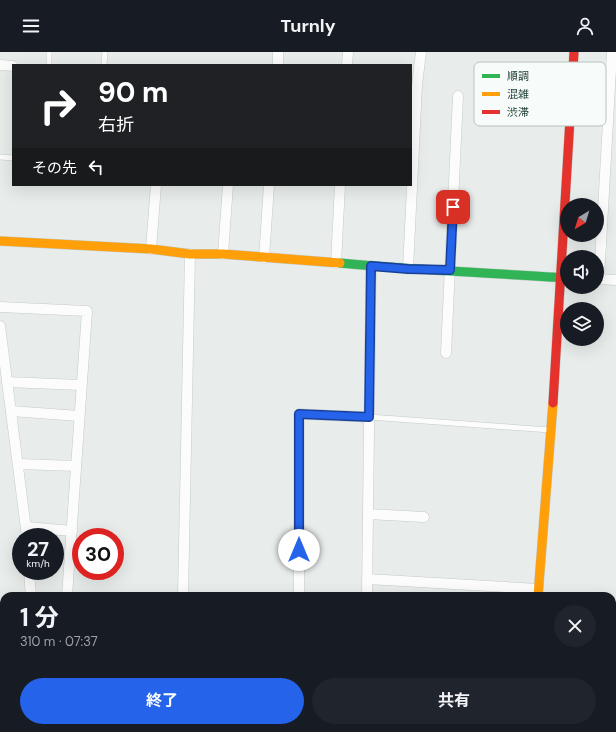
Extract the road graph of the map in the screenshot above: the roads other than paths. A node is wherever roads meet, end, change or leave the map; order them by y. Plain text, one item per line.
1 (49, 52) edge
2 (105, 52) edge
3 (278, 52) edge
4 (348, 52) edge
5 (421, 52) edge
6 (574, 52) edge
7 (612, 52) edge
8 (574, 62) edge
9 (49, 64) edge
10 (104, 64) edge
11 (278, 64) edge
12 (347, 64) edge
13 (0, 65) edge
14 (12, 66) edge
15 (414, 84) edge
16 (458, 96) dead end
17 (570, 126) edge
18 (412, 146) edge
19 (0, 157) edge
20 (12, 158) edge
21 (156, 186) edge
22 (228, 186) edge
23 (269, 186) edge
24 (340, 186) edge
25 (411, 186) edge
26 (0, 241) edge
27 (151, 249) junction
28 (564, 250) edge
29 (600, 250) edge
30 (190, 254) junction
31 (223, 254) junction
32 (264, 258) junction
33 (336, 263) junction
34 (371, 266) junction
35 (408, 269) junction
36 (450, 270) junction
37 (560, 278) edge
38 (604, 279) edge
39 (616, 280) edge
40 (562, 294) edge
41 (0, 307) edge
42 (0, 326) edge
43 (446, 353) dead end
44 (7, 382) junction
45 (81, 385) junction
46 (11, 411) junction
47 (79, 416) junction
48 (369, 417) junction
49 (551, 430) junction
50 (18, 464) junction
51 (76, 466) junction
52 (368, 514) junction
53 (424, 517) dead end
54 (26, 528) edge
55 (72, 528) edge
56 (64, 531) edge
57 (72, 531) joint
58 (367, 579) junction
59 (30, 580) edge
60 (31, 592) edge
61 (67, 592) edge
62 (183, 592) edge
63 (299, 592) edge
64 (367, 592) edge
65 (538, 592) edge

1 - 9 lane
2 - 10 lane
3 - 11 street
4 - 12 street
5 - 15 street
6 - 8 street
7 - 29 street
13 - 14 street
15 - 18 street
16 - 36 street
17 - 28 street
19 - 20 lane
21 - 27 street
22 - 31 street
23 - 32 street
24 - 33 street
25 - 35 street
26 - 27 street
27 - 30 street
30 - 31 street
30 - 62 street
31 - 32 street
32 - 33 street
33 - 34 street
34 - 35 street
34 - 48 street
35 - 36 street
36 - 37 street
36 - 43 street
38 - 39 street
40 - 49 street
41 - 45 street
42 - 44 street
44 - 45 street
44 - 46 street
45 - 47 street
46 - 47 street
46 - 50 street
47 - 51 street
48 - 49 lane
48 - 52 street
48 - 63 street
49 - 65 street
50 - 51 street
50 - 54 street
51 - 55 street
52 - 53 street
52 - 58 street
56 - 57 street
57 - 61 street
58 - 64 street
58 - 65 street
59 - 60 street

